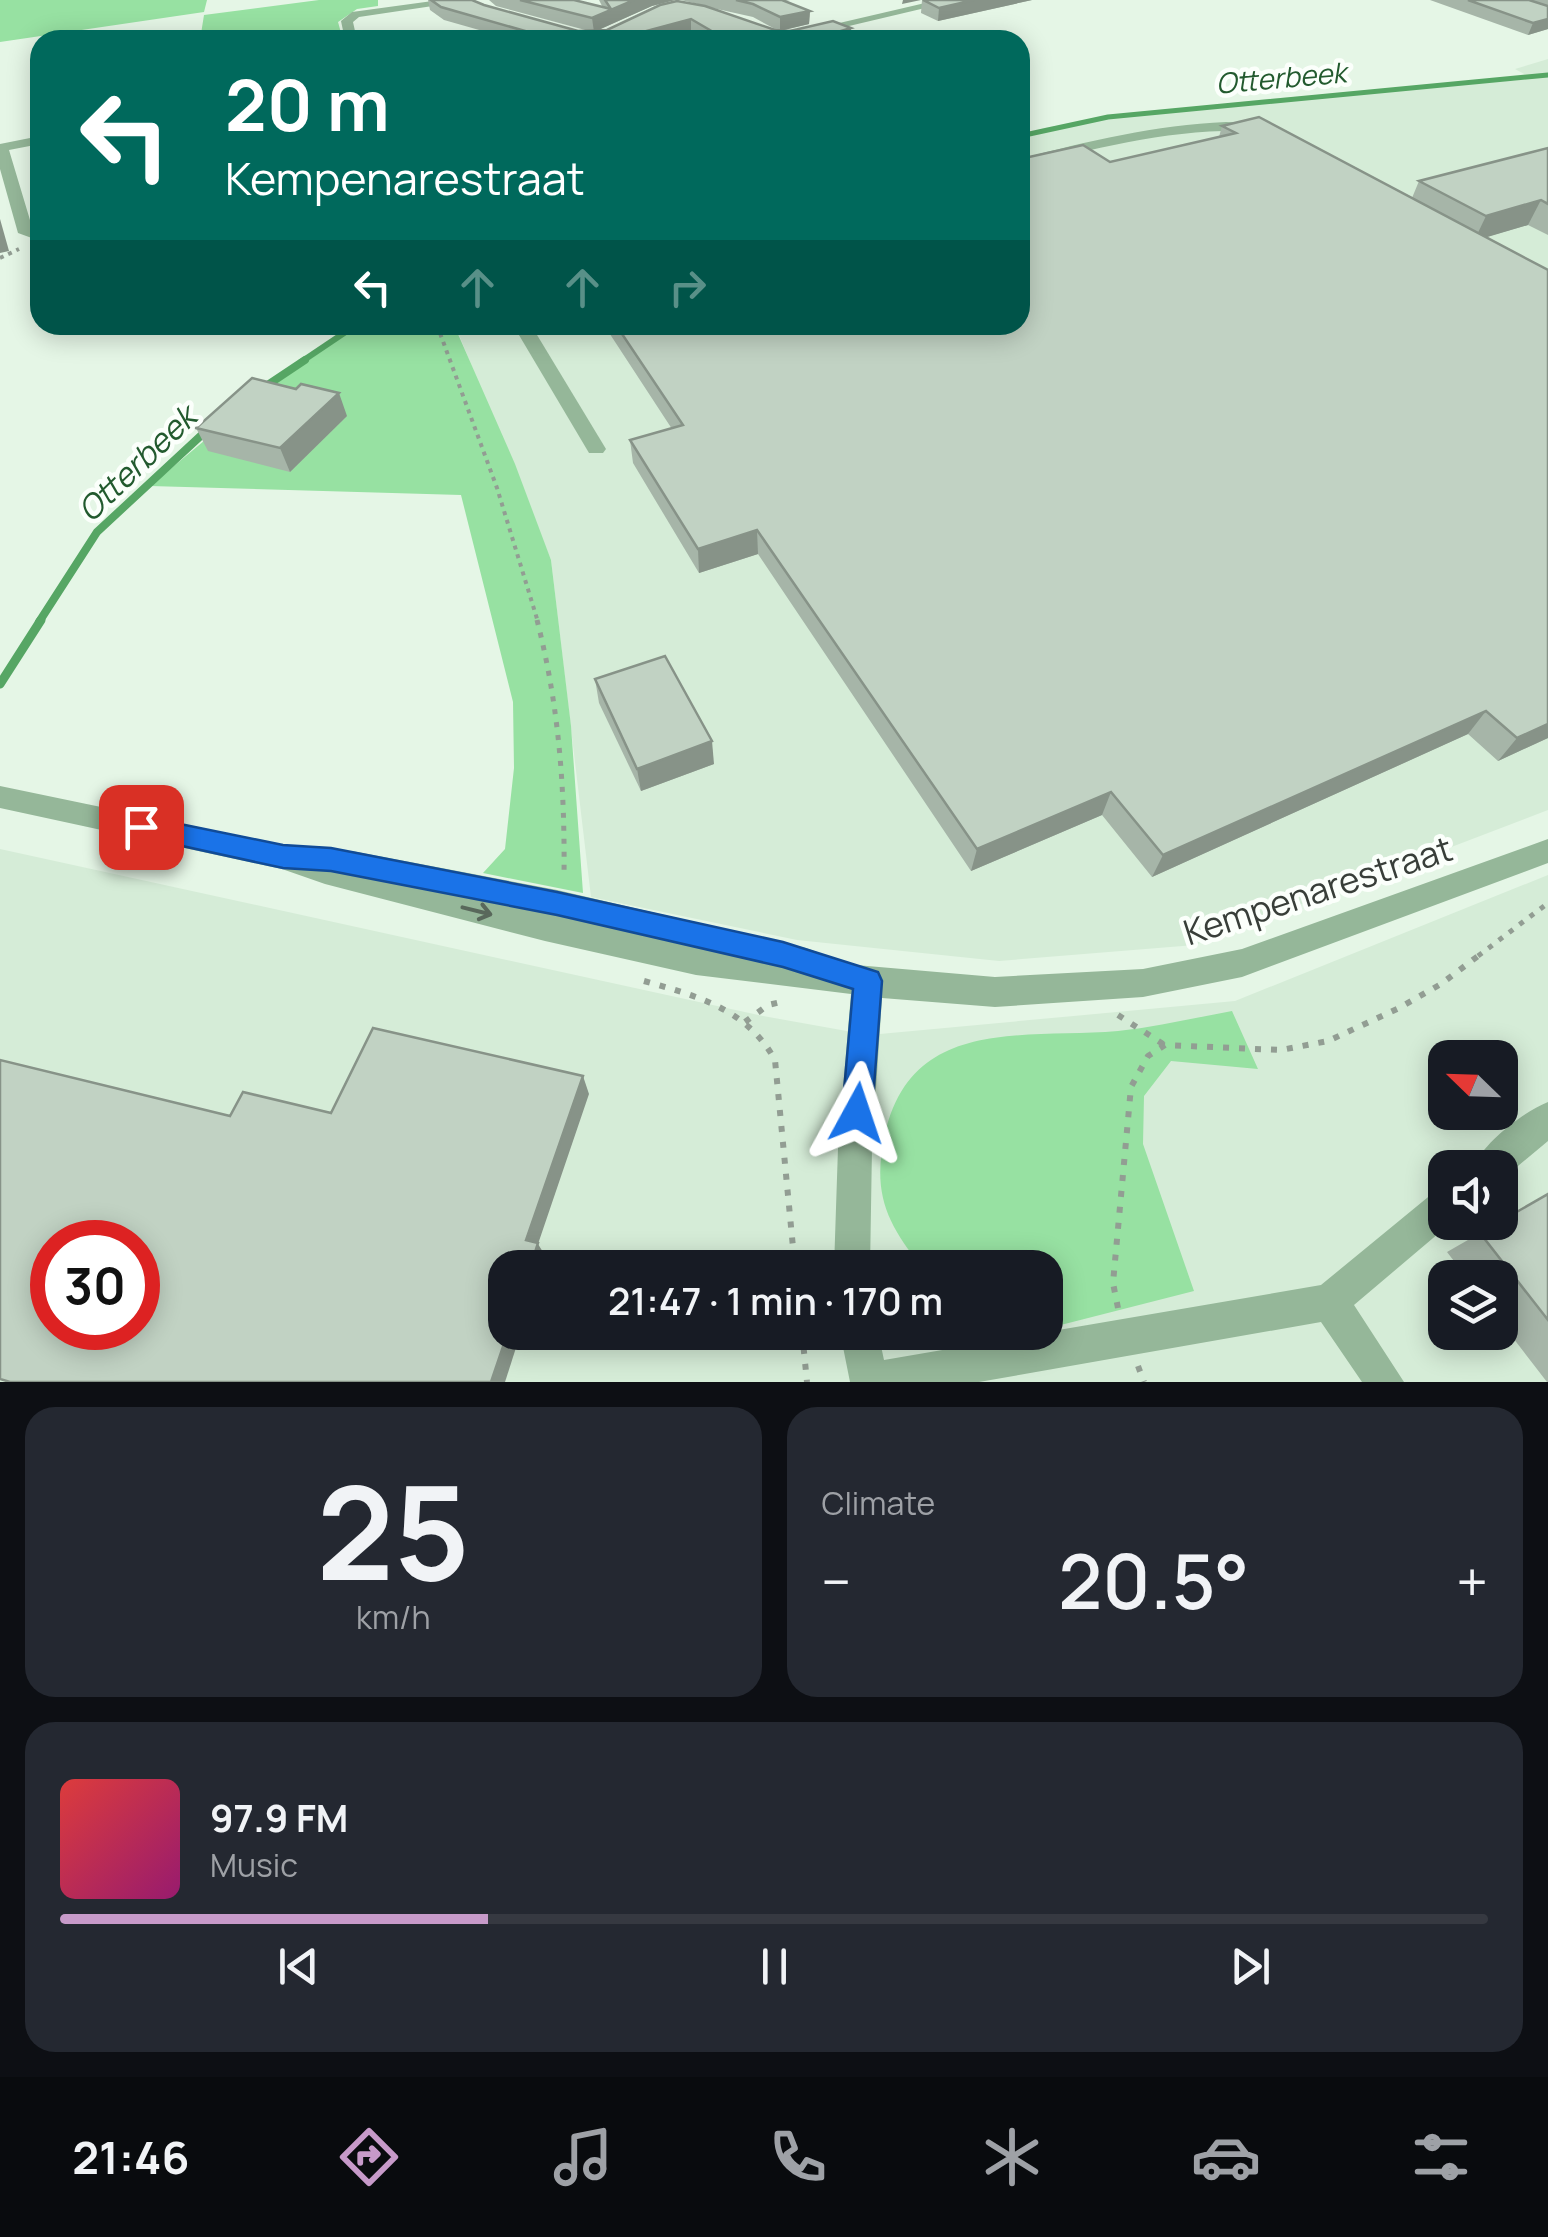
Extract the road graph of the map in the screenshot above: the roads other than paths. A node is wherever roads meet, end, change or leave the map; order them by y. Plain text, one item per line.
1 (950, 0) edge
2 (474, 2) edge
3 (348, 30) edge
4 (814, 30) edge
5 (1264, 130) edge
6 (30, 142) edge
7 (0, 148) edge
8 (1030, 162) edge
9 (30, 234) edge
10 (528, 335) edge
11 (596, 449) dead end
12 (0, 797) edge
13 (1548, 851) edge
14 (283, 856) junction
15 (868, 981) junction
16 (1548, 1120) edge
17 (1512, 1150) edge
18 (1428, 1219) edge
19 (852, 1250) edge
20 (1329, 1302) junction
21 (863, 1350) edge
22 (869, 1382) edge
23 (1386, 1382) edge

1 - 4 street
2 - 3 street
5 - 8 street
6 - 7 street
7 - 9 street
10 - 11 street
12 - 14 street, Kempenarestraat
13 - 15 street, Kempenarestraat
14 - 15 street, Kempenarestraat
14 -> 15 street, Kempenarestraat
15 - 19 street
16 - 17 street
18 - 20 street
20 - 22 street
20 - 23 street
21 - 22 street

